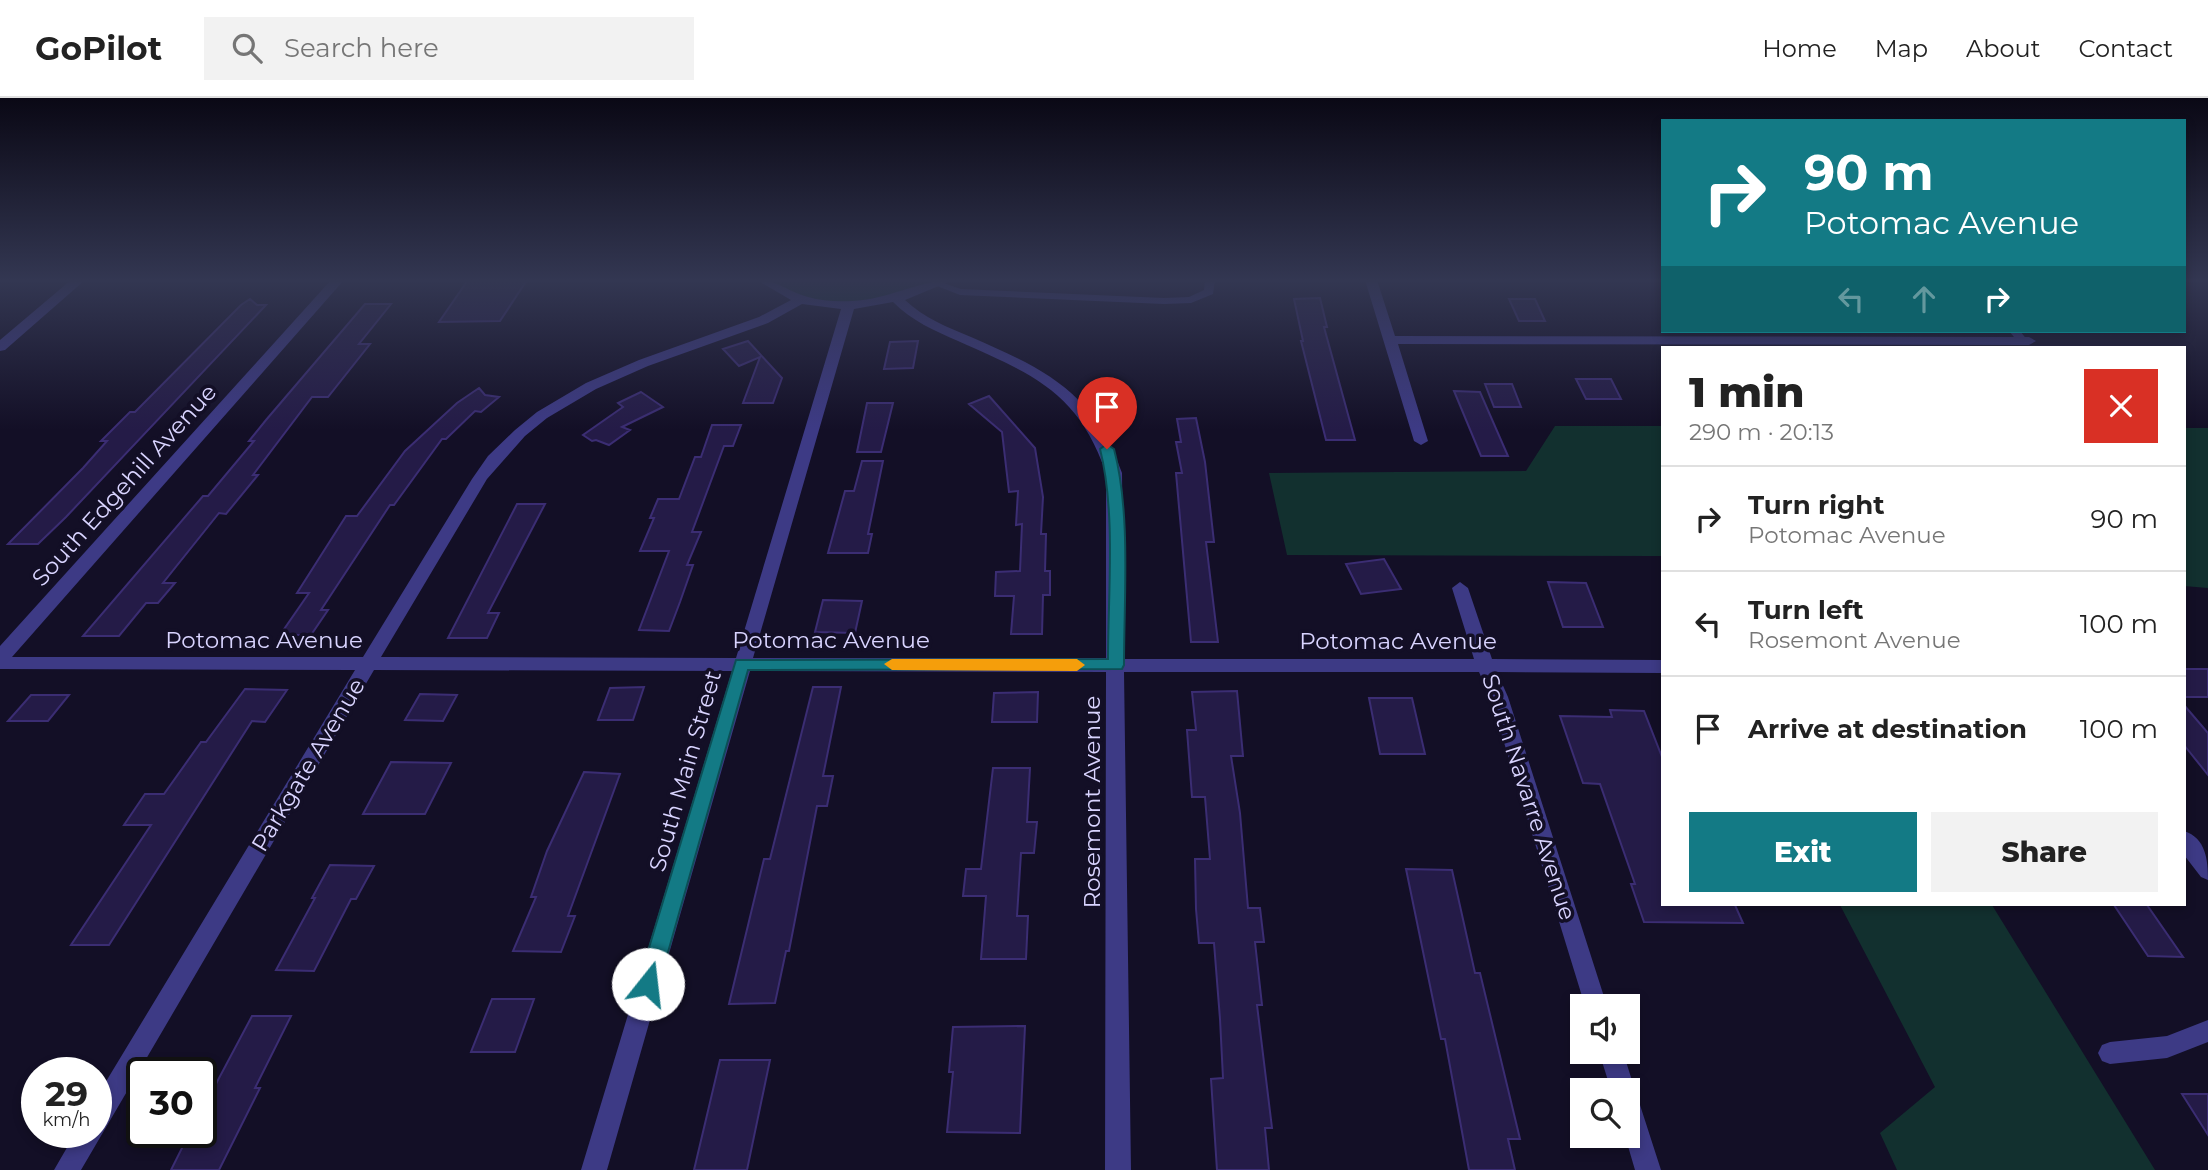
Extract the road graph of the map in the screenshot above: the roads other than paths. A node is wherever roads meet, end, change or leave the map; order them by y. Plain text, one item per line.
1 (19, 330) edge
2 (294, 330) edge
3 (734, 330) edge
4 (841, 330) edge
5 (942, 330) edge
6 (1387, 330) edge
7 (2022, 337) edge
8 (1390, 340) junction
9 (1804, 340) edge
10 (1954, 344) edge
11 (0, 346) edge
12 (1421, 441) dead end
13 (1460, 588) dead end
14 (0, 660) edge
15 (368, 664) junction
16 (742, 664) junction
17 (1116, 665) junction
18 (1486, 666) junction
19 (1661, 666) edge
20 (2186, 842) edge
21 (2208, 871) edge
22 (1592, 994) edge
23 (2208, 1031) edge
24 (2110, 1053) dead end
25 (112, 1094) edge
26 (1640, 1144) edge
27 (80, 1148) edge
28 (67, 1170) edge
29 (594, 1170) edge
30 (1118, 1170) edge
31 (1648, 1170) edge

1 - 11 street
2 - 14 street, South Edgehill Avenue
3 - 15 street, Parkgate Avenue
4 - 16 street, South Main Street
5 - 17 street, Rosemont Avenue
6 - 8 street
7 - 10 street
8 - 9 street
8 - 12 street
9 - 10 street
13 - 18 street, South Navarre Avenue
14 - 15 street, Potomac Avenue
15 - 16 street, Potomac Avenue
15 - 25 street, Parkgate Avenue
16 - 17 street, Potomac Avenue
16 - 29 street, South Main Street
17 - 18 street, Potomac Avenue
17 - 30 street, Rosemont Avenue
18 - 19 street, Potomac Avenue
18 - 22 street, South Navarre Avenue
20 - 21 street
23 - 24 street
26 - 31 street
27 - 28 street

